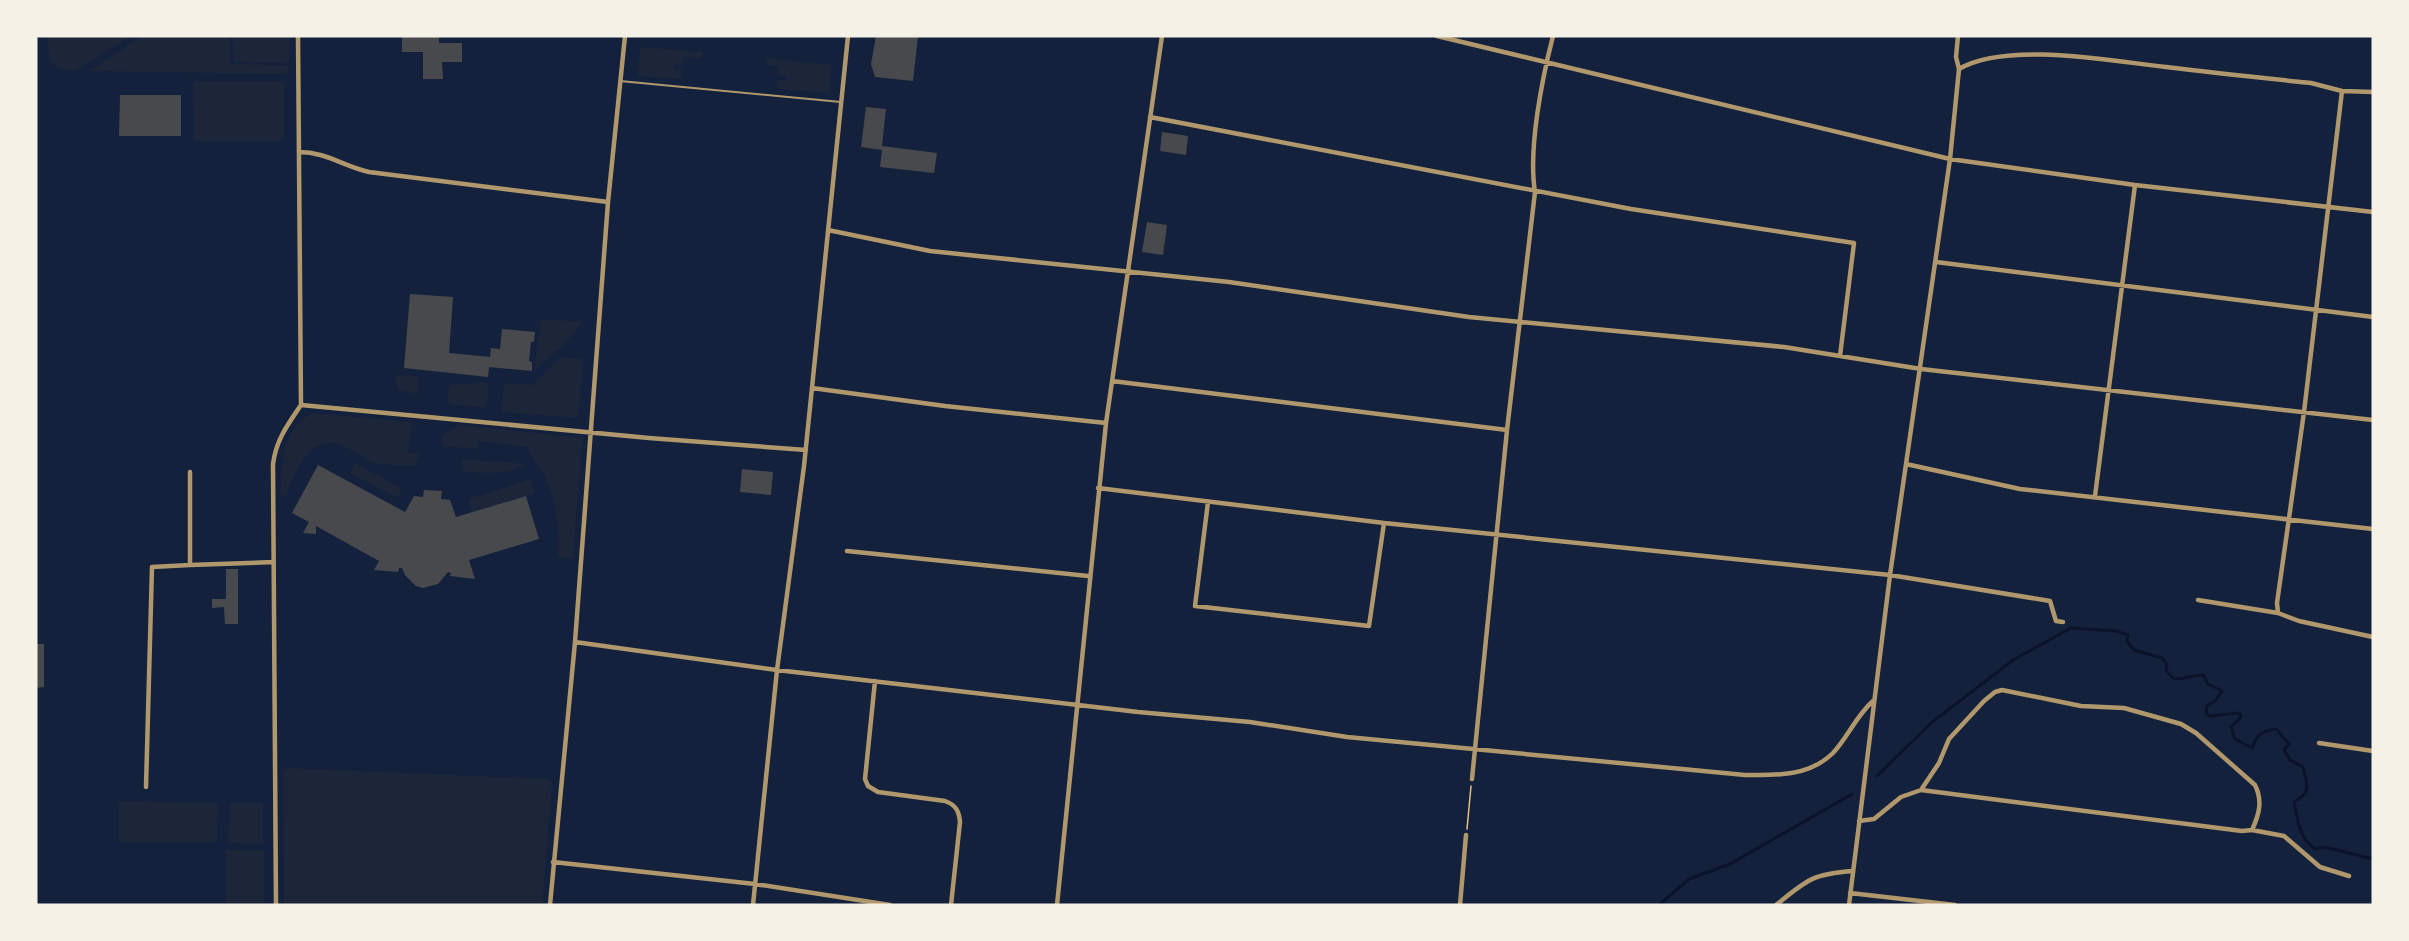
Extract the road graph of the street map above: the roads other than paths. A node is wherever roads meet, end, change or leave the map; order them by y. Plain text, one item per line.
1 (298, 36) edge
2 (625, 36) edge
3 (848, 36) edge
4 (1162, 36) edge
5 (1437, 36) edge
6 (1553, 36) edge
7 (1958, 36) edge
8 (1546, 63) junction
9 (1959, 69) junction
10 (620, 81) junction
11 (2342, 91) junction
12 (2373, 92) edge
13 (842, 102) junction
14 (1150, 117) junction
15 (298, 152) junction
16 (1950, 159) junction
17 (2135, 185) junction
18 (1535, 192) junction
19 (608, 202) junction
20 (2328, 207) junction
21 (2373, 212) edge
22 (828, 230) junction
23 (1936, 262) junction
24 (1128, 271) junction
25 (2123, 285) junction
26 (2316, 308) junction
27 (2373, 316) edge
28 (1519, 321) junction
29 (1840, 356) junction
30 (1921, 369) junction
31 (1112, 381) junction
32 (812, 388) junction
33 (2109, 390) junction
34 (301, 405) junction
35 (2304, 412) junction
36 (2373, 420) edge
37 (1106, 423) junction
38 (1507, 430) junction
39 (591, 432) junction
40 (806, 450) junction
41 (1906, 464) junction
42 (190, 472) dead end
43 (1098, 488) junction
44 (2095, 496) junction
45 (1208, 502) junction
46 (2289, 520) junction
47 (1384, 524) junction
48 (2373, 529) edge
49 (1497, 533) junction
50 (847, 551) dead end
51 (274, 562) junction
52 (190, 566) junction
53 (1890, 575) junction
54 (1088, 576) junction
55 (2198, 600) dead end
56 (2278, 613) junction
57 (2063, 622) dead end
58 (2373, 638) edge
59 (575, 642) junction
60 (777, 670) junction
61 (875, 681) junction
62 (1873, 701) junction
63 (1077, 705) junction
64 (2319, 743) dead end
65 (1474, 750) junction
66 (2373, 751) edge
67 (1472, 779) road end
68 (146, 787) dead end
69 (1921, 790) junction
70 (1859, 821) junction
71 (2252, 830) junction
72 (1466, 835) road end
73 (553, 862) junction
74 (1853, 871) junction
75 (2349, 876) dead end
76 (755, 884) junction
77 (1850, 893) junction
78 (858, 903) edge
79 (276, 905) edge
80 (550, 905) edge
81 (753, 905) edge
82 (890, 905) edge
83 (951, 905) edge
84 (1056, 905) edge
85 (1460, 905) edge
86 (1776, 905) edge
87 (1849, 905) edge
88 (1954, 905) edge

1 - 15 street
2 - 10 street
3 - 13 street
4 - 14 street
5 - 8 street
6 - 8 street
7 - 9 street
8 - 16 street
8 - 18 street
9 - 11 street
9 - 16 street
10 - 13 lane
10 - 19 street
11 - 12 street
11 - 20 street
13 - 22 street
14 - 18 street
14 - 24 street
15 - 19 street
15 - 34 street
16 - 17 street
16 - 23 street
17 - 20 street
17 - 25 street
18 - 28 street
18 - 29 street
19 - 39 street
20 - 21 street
20 - 26 street
22 - 24 street
22 - 32 street
23 - 25 street
23 - 30 street
24 - 28 street
24 - 31 street
25 - 26 street
25 - 33 street
26 - 27 street
26 - 35 street
28 - 29 street
28 - 38 street
29 - 30 street
30 - 33 street
30 - 41 street
31 - 37 street
31 - 38 street
32 - 37 street
32 - 40 street
33 - 35 street
33 - 44 street
34 - 39 street
34 - 51 street
35 - 36 street
35 - 46 street
37 - 43 street
38 - 49 street
39 - 40 street
39 - 59 street
40 - 60 street
41 - 44 street
41 - 53 street
42 - 52 street
43 - 45 street
43 - 54 street
44 - 46 street
45 - 47 street
45 - 47 street
46 - 48 street
46 - 56 street
47 - 49 street
49 - 53 street
49 - 65 street
50 - 54 street
51 - 52 street
51 - 79 street
52 - 68 street
53 - 57 street
53 - 62 street
54 - 63 street
55 - 56 street
56 - 58 street
59 - 60 street
59 - 73 street
60 - 61 street
60 - 76 street
61 - 63 street
61 - 83 street
62 - 65 street
62 - 70 street
63 - 65 street
63 - 84 street
64 - 66 street
65 - 67 street
69 - 70 street
69 - 71 street
69 - 71 street
70 - 74 street
71 - 75 street
72 - 85 street
73 - 76 street
73 - 80 street
74 - 77 street
74 - 86 street
76 - 78 street
76 - 81 street
77 - 87 street
77 - 88 street
78 - 82 street

